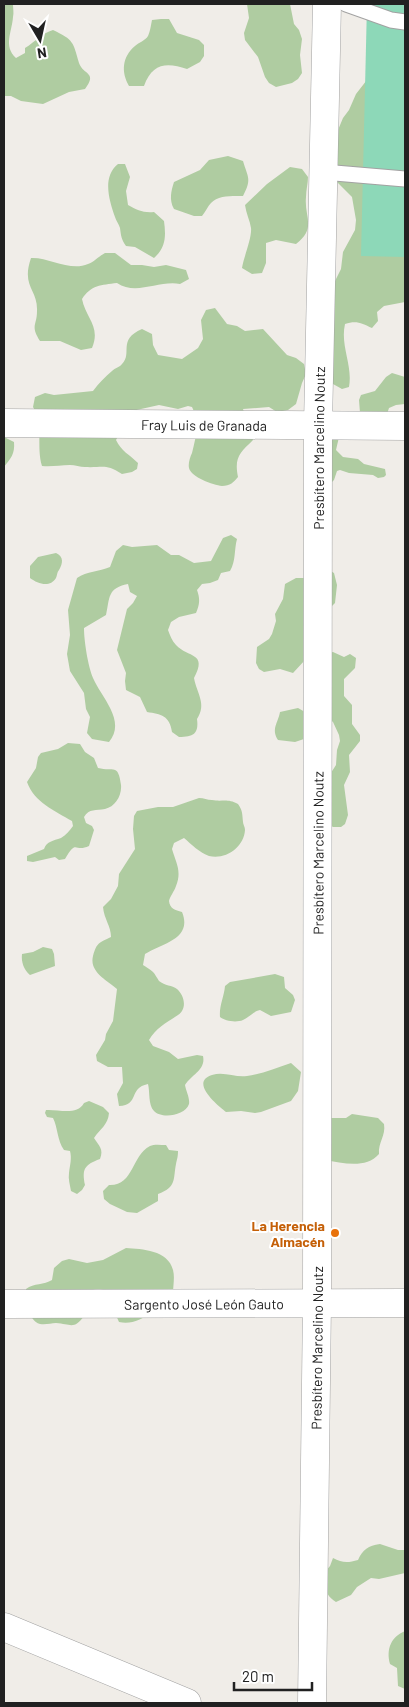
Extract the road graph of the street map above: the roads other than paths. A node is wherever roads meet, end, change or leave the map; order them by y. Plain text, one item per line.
1 (327, 4) edge
2 (346, 4) edge
3 (405, 22) edge
4 (323, 172) junction
5 (405, 178) edge
6 (4, 423) edge
7 (318, 425) junction
8 (405, 426) edge
9 (317, 1302) junction
10 (405, 1303) edge
11 (4, 1304) edge
12 (4, 1627) edge
13 (187, 1703) edge
14 (312, 1703) edge

1 - 4 street, Presbítero Marcelino Noutz
2 - 3 lane
4 - 5 lane
4 - 7 street, Presbítero Marcelino Noutz
6 - 7 street, Fray Luis de Granada
7 - 8 street, Fray Luis de Granada
7 - 9 street, Presbítero Marcelino Noutz
9 - 10 street, Sargento José León Gauto
9 - 11 street, Sargento José León Gauto
9 - 14 street, Presbítero Marcelino Noutz
12 - 13 street

